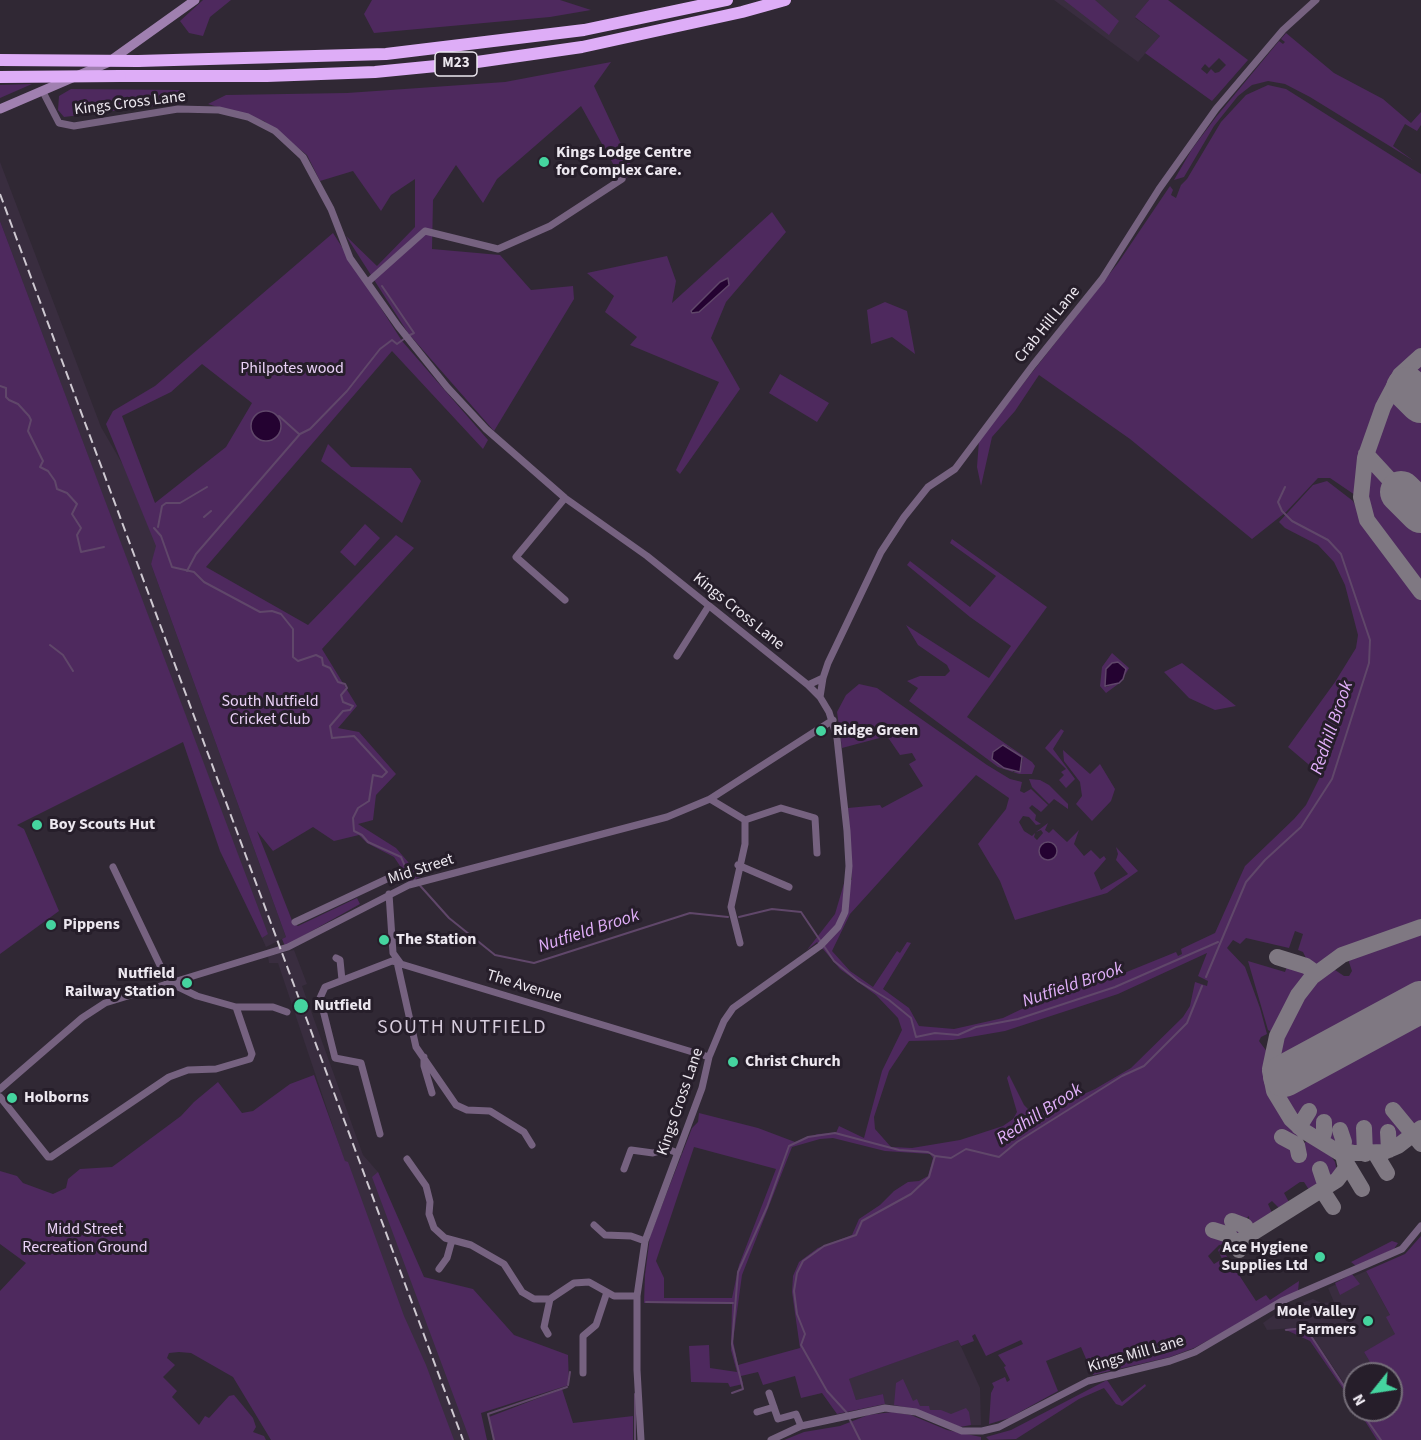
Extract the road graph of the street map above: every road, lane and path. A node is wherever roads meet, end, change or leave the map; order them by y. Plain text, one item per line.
1 (195, 0) edge
2 (728, 0) edge
3 (785, 0) edge
4 (1316, 0) edge
5 (0, 60) edge
6 (0, 77) edge
7 (43, 92) junction
8 (0, 109) edge
9 (622, 179) dead end
10 (369, 281) junction
11 (565, 498) junction
12 (565, 600) dead end
13 (708, 607) junction
14 (677, 656) dead end
15 (823, 678) junction
16 (808, 686) junction
17 (820, 697) junction
18 (833, 720) junction
19 (710, 799) junction
20 (746, 820) junction
21 (817, 853) dead end
22 (738, 865) junction
23 (113, 867) dead end
24 (391, 877) dead end
25 (789, 887) dead end
26 (362, 891) junction
27 (389, 894) junction
28 (365, 906) junction
29 (295, 922) dead end
30 (740, 944) dead end
31 (336, 958) dead end
32 (397, 962) junction
33 (342, 981) junction
34 (168, 982) junction
35 (236, 1007) junction
36 (287, 1012) dead end
37 (424, 1057) junction
38 (709, 1057) junction
39 (0, 1089) edge
40 (432, 1093) dead end
41 (0, 1097) edge
42 (380, 1134) dead end
43 (532, 1145) dead end
44 (678, 1153) junction
45 (407, 1159) dead end
46 (624, 1169) dead end
47 (594, 1225) dead end
48 (1421, 1226) edge
49 (452, 1240) junction
50 (645, 1241) junction
51 (439, 1269) dead end
52 (608, 1292) junction
53 (637, 1296) junction
54 (550, 1299) junction
55 (546, 1330) dead end
56 (583, 1373) dead end
57 (769, 1393) dead end
58 (774, 1407) junction
59 (757, 1412) dead end
60 (801, 1426) junction
61 (641, 1440) edge
62 (771, 1440) edge

1 - 7 street
2 - 5 highway, M23, bridge
3 - 6 highway, M23, bridge
4 - 15 street, Crab Hill Lane
7 - 8 street
7 - 10 street, Kings Cross Lane
9 - 10 street
10 - 11 street, Kings Cross Lane
11 - 12 street
11 - 13 street, Kings Cross Lane
13 - 14 street
13 - 16 street, Kings Cross Lane
15 - 16 street
15 - 17 street, Crab Hill Lane
16 - 17 street, Kings Cross Lane
17 - 18 street, Kings Cross Lane
18 - 19 street, Mid Street
18 - 38 street, Kings Cross Lane
19 - 20 street
19 - 27 street, Mid Street
20 - 21 street
20 - 22 street
22 - 25 street
22 - 30 street
23 - 34 street
24 - 26 street
26 - 28 street
26 - 29 street
27 - 28 street, Mid Street
27 - 32 street
28 - 34 street, Mid Street
31 - 33 street
32 - 33 street
32 - 37 street
32 - 38 street, The Avenue
33 - 42 street
34 - 35 street
34 - 39 street, Mid Street
35 - 36 street
35 - 41 street
37 - 40 street
37 - 43 street
38 - 44 street, Kings Cross Lane
44 - 46 street
44 - 50 street, Kings Cross Lane
45 - 49 street
47 - 50 street
48 - 60 street, Kings Mill Lane
49 - 51 street
49 - 54 street
50 - 53 street, Kings Cross Lane
52 - 53 street
52 - 54 street
52 - 56 street
53 - 61 street, Kings Cross Lane
54 - 55 street
57 - 58 street
58 - 59 street
58 - 60 street
60 - 62 street, Kings Mill Lane

